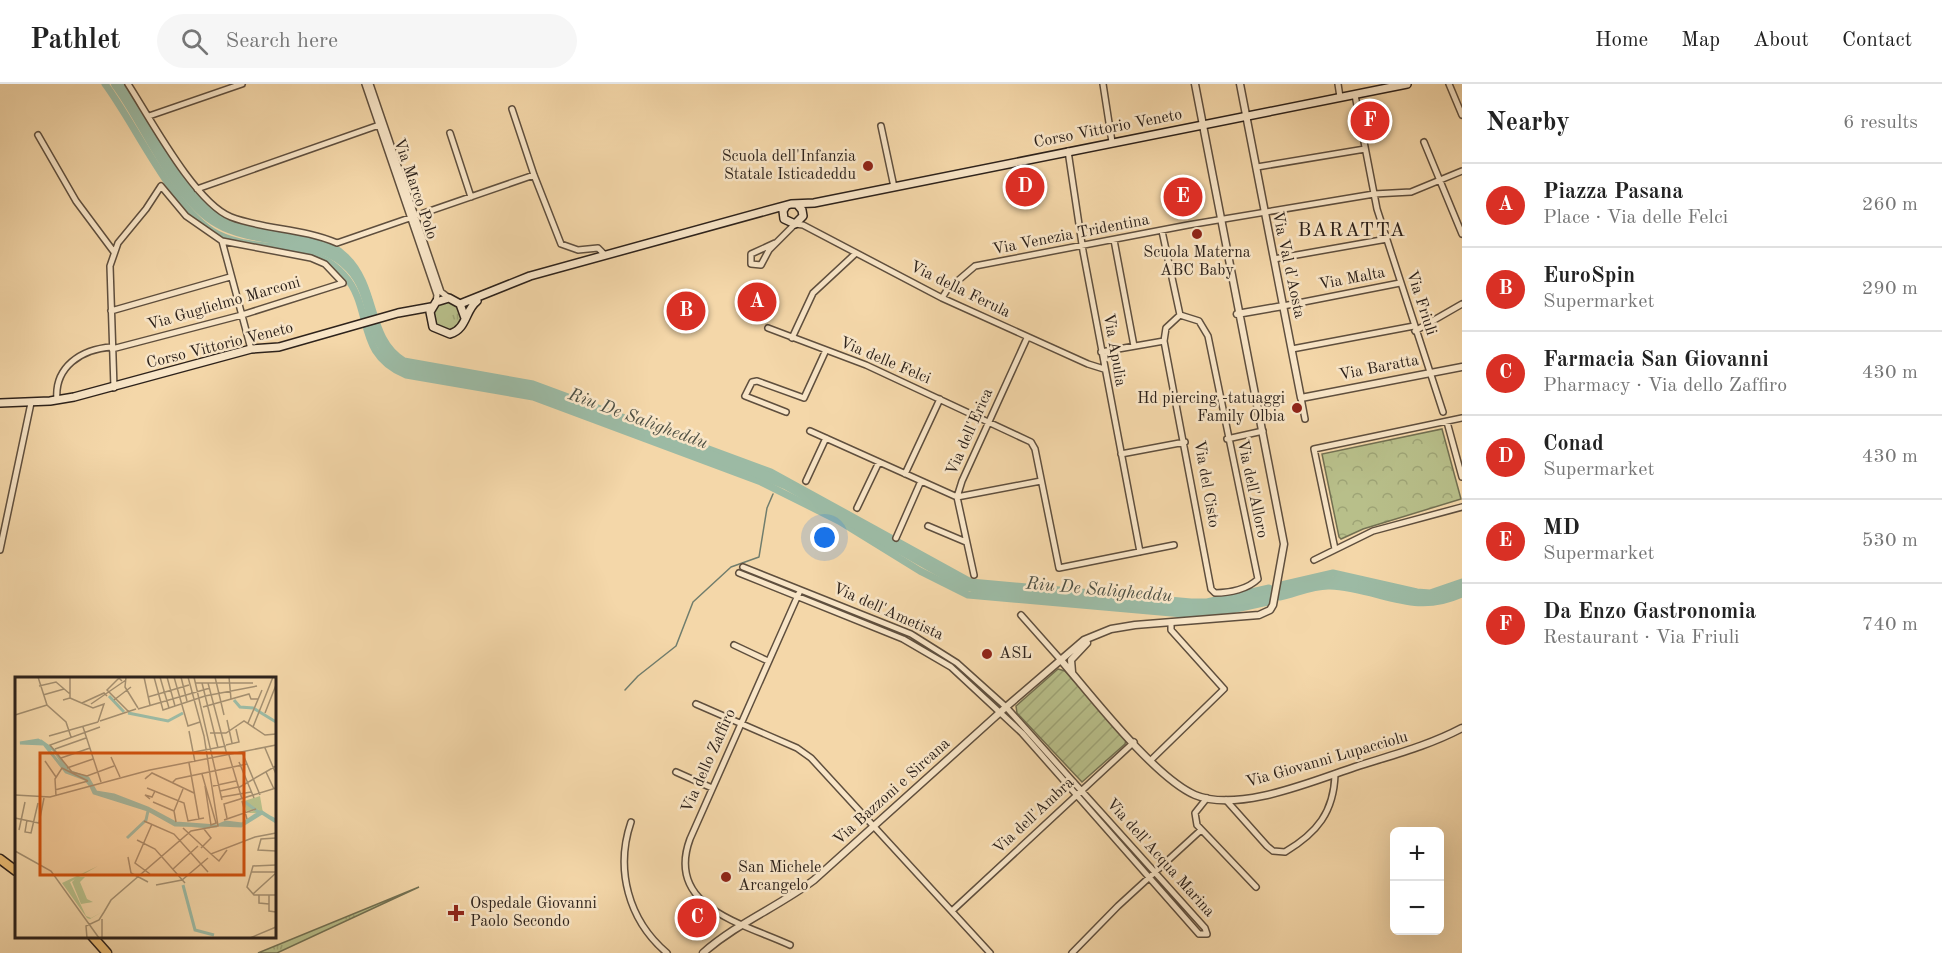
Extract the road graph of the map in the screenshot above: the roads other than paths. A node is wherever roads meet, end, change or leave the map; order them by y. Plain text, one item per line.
1 (128, 84) edge
2 (242, 84) edge
3 (365, 84) edge
4 (370, 84) edge
5 (1103, 84) edge
6 (1195, 84) edge
7 (1240, 84) edge
8 (1338, 84) edge
9 (1407, 84) edge
10 (1449, 84) edge
11 (1355, 94) junction
12 (1340, 97) junction
13 (512, 109) dead end
14 (1246, 115) junction
15 (149, 116) junction
16 (1462, 116) edge
17 (382, 124) junction
18 (1202, 124) junction
19 (881, 126) dead end
20 (450, 133) dead end
21 (38, 135) dead end
22 (1112, 142) junction
23 (1424, 142) dead end
24 (1365, 149) junction
25 (1068, 151) junction
26 (1257, 167) junction
27 (1462, 171) edge
28 (534, 176) junction
29 (1440, 180) junction
30 (894, 187) junction
31 (197, 189) junction
32 (1374, 194) junction
33 (471, 197) junction
34 (814, 203) junction
35 (798, 204) junction
36 (786, 206) junction
37 (1264, 214) junction
38 (753, 215) junction
39 (413, 216) junction
40 (800, 218) junction
41 (784, 219) junction
42 (1219, 221) junction
43 (1162, 231) junction
44 (1462, 234) edge
45 (783, 235) junction
46 (1387, 239) junction
47 (1114, 240) junction
48 (222, 241) junction
49 (775, 243) junction
50 (1082, 247) junction
51 (114, 252) junction
52 (758, 252) junction
53 (855, 254) junction
54 (605, 255) junction
55 (764, 259) junction
56 (1274, 259) junction
57 (230, 276) junction
58 (1400, 283) junction
59 (484, 296) junction
60 (449, 298) junction
61 (942, 298) junction
62 (460, 304) junction
63 (1462, 304) edge
64 (433, 305) junction
65 (1283, 306) junction
66 (111, 311) junction
67 (409, 312) junction
68 (1237, 314) junction
69 (242, 315) junction
70 (1180, 315) junction
71 (465, 318) junction
72 (430, 322) junction
73 (768, 328) dead end
74 (1414, 328) junction
75 (792, 338) junction
76 (1027, 338) junction
77 (1164, 341) junction
78 (1134, 346) junction
79 (112, 348) junction
80 (251, 349) junction
81 (1292, 349) junction
82 (826, 350) junction
83 (1101, 352) junction
84 (1462, 367) edge
85 (1104, 369) junction
86 (1429, 372) junction
87 (114, 388) junction
88 (1301, 398) junction
89 (940, 399) junction
90 (57, 400) junction
91 (0, 403) edge
92 (31, 403) junction
93 (786, 412) dead end
94 (1443, 412) dead end
95 (1462, 418) edge
96 (1305, 419) dead end
97 (990, 421) junction
98 (1447, 422) junction
99 (810, 431) dead end
100 (1263, 431) junction
101 (826, 438) junction
102 (1227, 439) junction
103 (1185, 442) junction
104 (1121, 453) junction
105 (879, 462) junction
106 (905, 474) junction
107 (1462, 477) edge
108 (806, 481) dead end
109 (921, 481) junction
110 (1041, 481) junction
111 (957, 497) junction
112 (1462, 507) edge
113 (857, 508) dead end
114 (928, 526) dead end
115 (896, 538) dead end
116 (966, 542) junction
117 (1174, 545) dead end
118 (1335, 549) junction
119 (0, 550) edge
120 (1140, 552) junction
121 (1314, 560) dead end
122 (743, 567) dead end
123 (739, 573) dead end
124 (974, 575) dead end
125 (801, 588) junction
126 (1215, 593) joint
127 (797, 596) junction
128 (1021, 615) dead end
129 (1171, 622) junction
130 (1095, 634) junction
131 (735, 645) dead end
132 (1060, 659) junction
133 (768, 661) junction
134 (1072, 673) junction
135 (696, 704) dead end
136 (1003, 709) junction
137 (741, 723) junction
138 (1462, 728) edge
139 (1134, 742) junction
140 (1151, 760) junction
141 (676, 772) dead end
142 (1335, 774) junction
143 (712, 788) junction
144 (1082, 790) junction
145 (1076, 795) junction
146 (1207, 798) junction
147 (1226, 800) junction
148 (631, 822) dead end
149 (876, 826) junction
150 (1201, 830) junction
151 (0, 858) edge
152 (15, 870) edge
153 (1155, 872) junction
154 (1149, 876) junction
155 (1256, 887) dead end
156 (953, 910) junction
157 (742, 923) junction
158 (94, 938) edge
159 (790, 945) dead end
160 (107, 953) edge
161 (667, 953) edge
162 (703, 953) edge
163 (990, 953) edge
164 (1072, 953) edge

1 - 15 street
2 - 15 street
3 - 17 street, Via Marco Polo
4 - 17 street, Via Marco Polo
5 - 22 street
6 - 18 street
7 - 14 street, Via Val d'Aosta
8 - 12 street
9 - 11 main road, Corso Vittorio Veneto
10 - 16 street
11 - 12 main road, Corso Vittorio Veneto
11 - 24 street, Via Friuli
12 - 14 main road, Corso Vittorio Veneto
13 - 28 street
14 - 18 main road, Corso Vittorio Veneto
14 - 26 street, Via Val d'Aosta
15 - 31 street
17 - 31 street
17 - 39 street, Via Marco Polo
18 - 22 main road, Corso Vittorio Veneto
18 - 42 street
19 - 30 street
20 - 33 street
21 - 51 street
22 - 25 main road, Corso Vittorio Veneto
23 - 29 street
24 - 26 street
24 - 32 street, Via Friuli
25 - 30 main road, Corso Vittorio Veneto
25 - 50 street, Via Apulia
26 - 37 street, Via Val d'Aosta
27 - 29 street, Via Venezia Tridentina
28 - 33 street
28 - 54 street
29 - 32 street, Via Venezia Tridentina
29 - 44 street
30 - 34 main road, Corso Vittorio Veneto
31 - 39 street
32 - 37 street, Via Venezia Tridentina
32 - 46 street, Via Friuli
33 - 39 street
34 - 35 main road, Corso Vittorio Veneto
34 - 40 main road, Corso Vittorio Veneto
35 - 36 main road, Corso Vittorio Veneto
35 - 40 main road
36 - 38 main road
36 - 41 main road
37 - 42 street, Via Venezia Tridentina
37 - 56 street, Via Val d'Aosta
38 - 41 main road
38 - 54 main road
39 - 60 street, Via Marco Polo
39 - 64 street, Via Marco Polo
40 - 41 main road
40 - 45 street
40 - 53 street, Via della Ferula
41 - 45 street
42 - 43 street, Via Venezia Tridentina
42 - 68 street
43 - 47 street, Via Venezia Tridentina
43 - 70 street
45 - 49 street
46 - 56 street
46 - 58 street, Via Friuli
47 - 50 street, Via Venezia Tridentina
47 - 78 street
48 - 51 street
48 - 57 street
48 - 69 street, Via Guglielmo Marconi
49 - 52 street
49 - 55 street
50 - 61 street, Via Venezia Tridentina
50 - 83 street, Via Apulia
51 - 66 street
52 - 55 street
52 - 55 street
53 - 61 street, Via della Ferula
53 - 75 street
54 - 59 main road
56 - 65 street, Via Val d'Aosta
57 - 66 street
57 - 69 street
58 - 65 street, Via Malta
58 - 74 street, Via Friuli
59 - 62 main road
59 - 71 main road
60 - 62 main road
60 - 64 main road
61 - 76 street, Via della Ferula
62 - 71 main road
63 - 74 street
64 - 67 main road, Corso Vittorio Veneto
64 - 72 main road
65 - 68 street, Via Malta
65 - 81 street, Via Val d'Aosta
66 - 79 street
67 - 72 main road
67 - 80 main road, Corso Vittorio Veneto
68 - 100 street
69 - 79 street, Via Guglielmo Marconi
69 - 80 street
70 - 77 street
70 - 102 street, Via dell'Alloro
71 - 72 main road
73 - 75 street, Via delle Felci
74 - 81 street
74 - 86 street, Via Friuli
75 - 82 street, Via delle Felci
76 - 85 street, Via della Ferula
76 - 97 street, Via dell'Erica
77 - 78 street
77 - 103 street, Via del Cisto
78 - 83 street
79 - 87 street
79 - 90 street, Via Guglielmo Marconi
80 - 87 main road, Corso Vittorio Veneto
81 - 88 street, Via Val d'Aosta
82 - 89 street, Via delle Felci
82 - 93 street
83 - 85 street, Via Apulia
84 - 86 street, Via Baratta
85 - 104 street, Via Apulia
86 - 88 street, Via Baratta
86 - 94 street, Via Friuli
87 - 90 main road, Corso Vittorio Veneto
88 - 96 street, Via Val d'Aosta
89 - 97 street, Via delle Felci
89 - 106 street
90 - 92 main road, Corso Vittorio Veneto
91 - 92 main road, Corso Vittorio Veneto
92 - 119 street
95 - 98 street
97 - 110 street, Via delle Felci
97 - 111 street, Via dell'Erica
98 - 107 street
98 - 118 street
99 - 101 street
100 - 102 street
100 - 129 street
101 - 105 street
101 - 108 street
102 - 126 street, Via dell'Alloro
103 - 104 street
103 - 126 street, Via del Cisto
104 - 120 street, Via Apulia
105 - 106 street
105 - 113 street
106 - 109 street
109 - 111 street
109 - 115 street
110 - 111 street
110 - 120 street, Via delle Felci
111 - 116 street, Via dell'Erica
112 - 118 street
114 - 116 street
116 - 124 street, Via dell'Erica
117 - 120 street
118 - 121 street
122 - 125 street, Via dell'Ametista
123 - 127 street, Via dell'Ametista
125 - 127 street, Via dello Zaffiro
125 - 136 street, Via dell'Ametista
127 - 133 street, Via dello Zaffiro
127 - 136 street, Via dell'Ametista
128 - 132 street, Via Giovanni Lupacciolu
129 - 130 street
129 - 140 street
130 - 132 street, Via Bazzoni e Sircana
130 - 134 street
131 - 133 street
132 - 134 street, Via Giovanni Lupacciolu
132 - 136 street, Via Bazzoni e Sircana
133 - 137 street, Via dello Zaffiro
134 - 139 street, Via Giovanni Lupacciolu
135 - 137 street
136 - 144 street, Via dell'Acqua Marina
136 - 145 street, Via dell'Acqua Marina
136 - 149 street, Via Bazzoni e Sircana
137 - 143 street, Via dello Zaffiro
137 - 149 street
138 - 142 street, Via Giovanni Lupacciolu
139 - 140 street, Via Giovanni Lupacciolu
139 - 144 street, Via dell'Ambra
140 - 146 street, Via Giovanni Lupacciolu
141 - 143 street
142 - 147 street, Via Giovanni Lupacciolu
142 - 147 street
143 - 157 street, Via dello Zaffiro
144 - 145 street, Via dell'Ambra
144 - 153 street, Via dell'Acqua Marina
145 - 154 street, Via dell'Acqua Marina
145 - 156 street, Via dell'Ambra
146 - 147 street, Via Giovanni Lupacciolu
146 - 150 street
148 - 161 street
149 - 156 street
149 - 157 street, Via Bazzoni e Sircana
150 - 153 street
150 - 155 street
151 - 152 highway
153 - 154 street
153 - 154 street, Via dell'Acqua Marina
154 - 164 street
156 - 163 street
157 - 159 street, Via dello Zaffiro
157 - 162 street, Via Bazzoni e Sircana
158 - 160 highway

